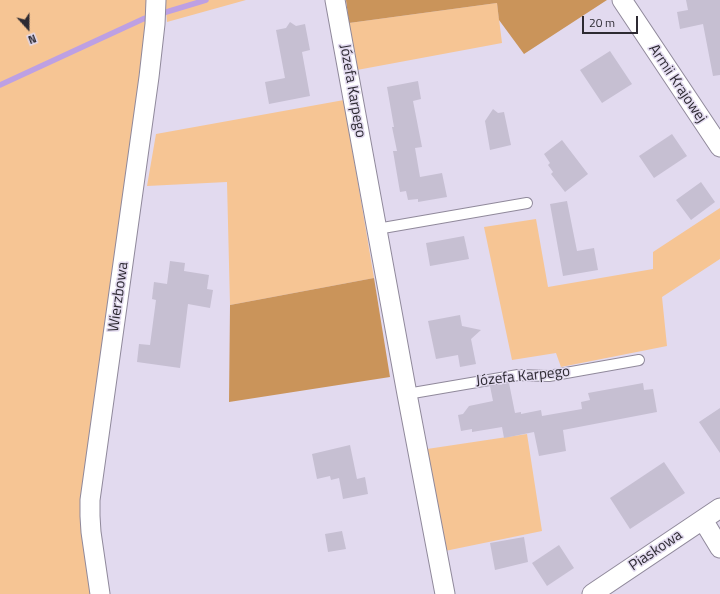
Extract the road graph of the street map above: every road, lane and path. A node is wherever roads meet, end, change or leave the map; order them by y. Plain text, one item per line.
1 (335, 0) edge
2 (622, 0) edge
3 (155, 10) edge
4 (720, 147) edge
5 (527, 203) dead end
6 (377, 229) junction
7 (639, 360) dead end
8 (407, 394) junction
9 (720, 508) edge
10 (703, 520) junction
11 (720, 548) edge
12 (100, 594) edge
13 (445, 594) edge
14 (592, 594) edge

1 - 6 street, Józefa Karpego
2 - 4 street, Armii Krajowej
3 - 12 street, Wierzbowa
5 - 6 lane
6 - 8 street, Józefa Karpego
7 - 8 lane, Józefa Karpego
8 - 13 street, Józefa Karpego
9 - 10 street, Piaskowa
10 - 11 street
10 - 14 street, Piaskowa

